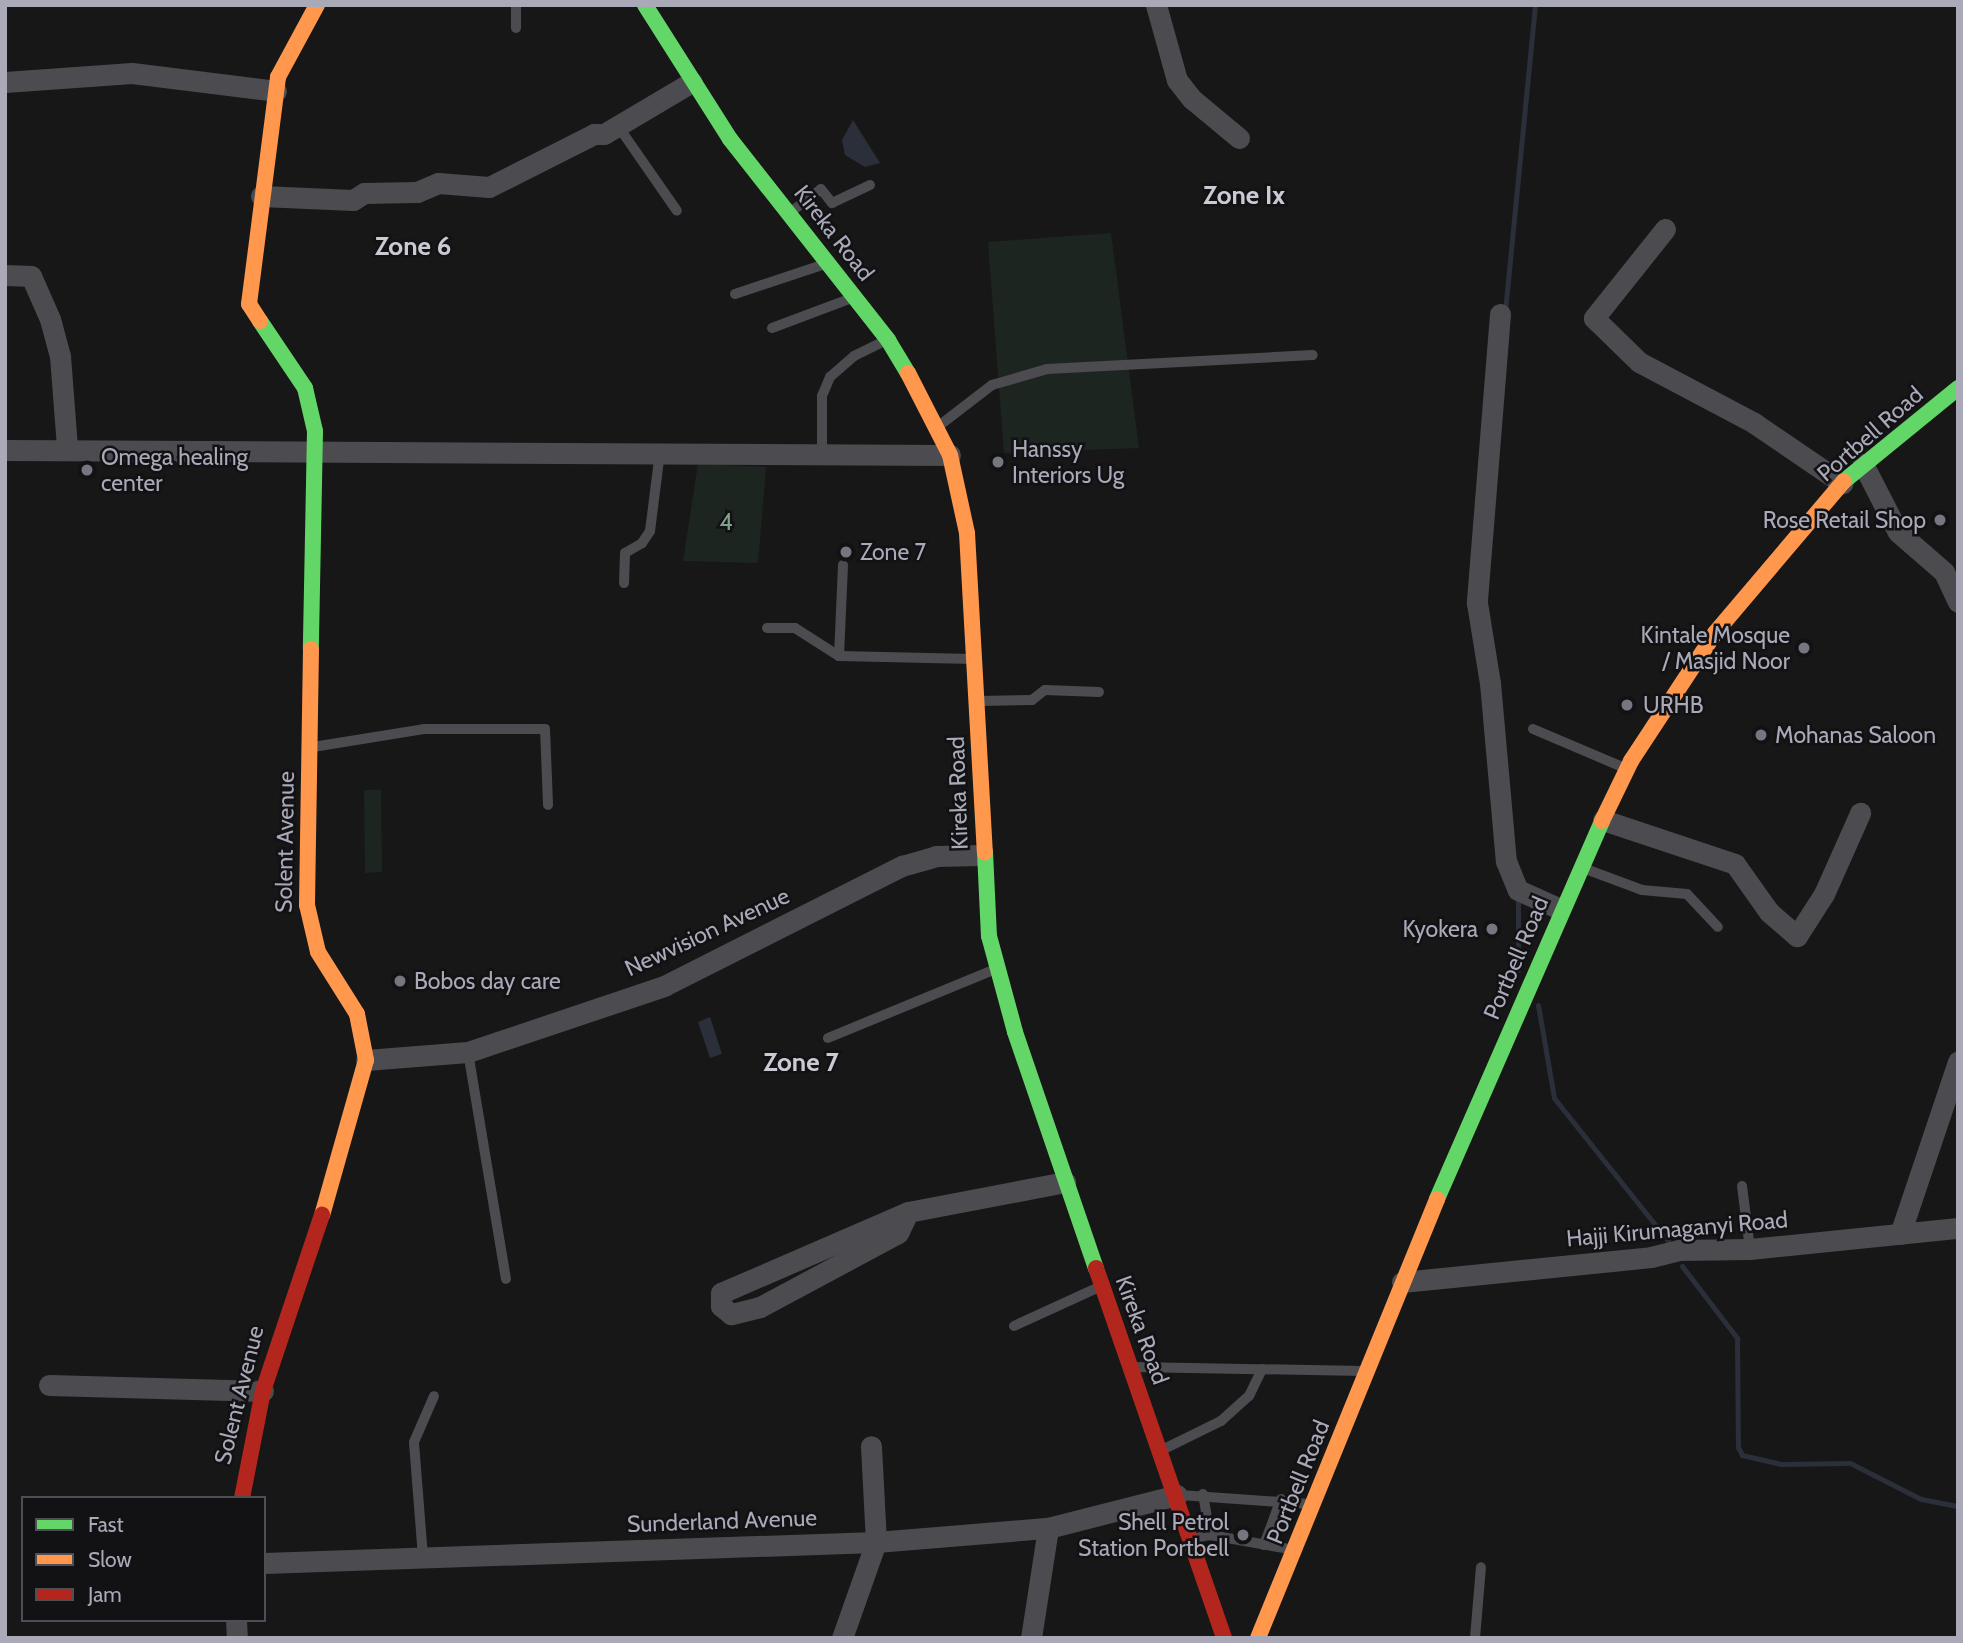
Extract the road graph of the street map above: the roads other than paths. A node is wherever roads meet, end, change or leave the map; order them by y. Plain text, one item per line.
1 (317, 5) edge
2 (516, 5) edge
3 (645, 5) edge
4 (1156, 5) edge
5 (516, 28) dead end
6 (5, 82) edge
7 (692, 82) junction
8 (276, 92) junction
9 (618, 126) junction
10 (1238, 138) dead end
11 (870, 185) dead end
12 (261, 197) junction
13 (677, 211) dead end
14 (789, 213) junction
15 (1665, 229) dead end
16 (828, 263) junction
17 (5, 275) edge
18 (735, 294) dead end
19 (855, 297) junction
20 (1500, 314) dead end
21 (772, 328) dead end
22 (888, 340) junction
23 (1313, 355) dead end
24 (1958, 388) edge
25 (938, 427) junction
26 (67, 448) junction
27 (316, 449) junction
28 (5, 450) edge
29 (660, 451) junction
30 (822, 453) junction
31 (950, 455) junction
32 (1863, 464) junction
33 (1842, 483) junction
34 (843, 565) dead end
35 (624, 583) dead end
36 (1958, 602) edge
37 (767, 628) dead end
38 (839, 656) junction
39 (976, 659) junction
40 (1098, 692) dead end
41 (978, 701) junction
42 (1534, 729) dead end
43 (313, 747) junction
44 (1627, 769) junction
45 (548, 804) dead end
46 (1860, 813) dead end
47 (1603, 820) junction
48 (982, 855) junction
49 (1580, 867) junction
50 (1560, 909) junction
51 (1718, 927) dead end
52 (997, 968) junction
53 (828, 1038) dead end
54 (468, 1052) junction
55 (366, 1060) junction
56 (1958, 1062) edge
57 (1065, 1181) junction
58 (1742, 1186) dead end
59 (908, 1212) junction
60 (1958, 1228) edge
61 (1900, 1234) junction
62 (1750, 1249) junction
63 (798, 1260) junction
64 (506, 1279) dead end
65 (808, 1281) junction
66 (1402, 1282) junction
67 (1102, 1286) junction
68 (1014, 1326) dead end
69 (1131, 1367) junction
70 (1262, 1369) junction
71 (1367, 1371) junction
72 (49, 1385) dead end
73 (263, 1391) junction
74 (434, 1396) dead end
75 (871, 1446) dead end
76 (1161, 1450) junction
77 (1203, 1494) junction
78 (1177, 1495) junction
79 (242, 1496) edge
80 (1281, 1499) junction
81 (1315, 1505) junction
82 (1048, 1528) junction
83 (1210, 1535) junction
84 (1191, 1539) junction
85 (876, 1542) junction
86 (1264, 1545) junction
87 (1295, 1551) junction
88 (424, 1557) junction
89 (266, 1563) edge
90 (1481, 1567) dead end
91 (842, 1638) edge
92 (1031, 1638) edge
93 (1224, 1638) edge
94 (1258, 1638) edge
95 (1475, 1638) edge

1 - 8 main road, Solent Avenue
2 - 5 lane
3 - 7 main road, Kireka Road
4 - 10 street
6 - 8 street
7 - 9 street
7 - 14 main road, Kireka Road
8 - 12 main road, Solent Avenue
9 - 12 street
9 - 13 lane
11 - 14 lane
12 - 27 main road, Solent Avenue
14 - 16 main road, Kireka Road
15 - 33 street
16 - 18 lane
16 - 19 main road, Kireka Road
17 - 26 street
19 - 21 lane
19 - 22 main road, Kireka Road
20 - 50 street
22 - 25 main road, Kireka Road
22 - 30 lane
23 - 25 lane
24 - 32 main road, Portbell Road
25 - 31 main road, Kireka Road
26 - 27 street
26 - 28 street
27 - 29 street
27 - 43 main road, Solent Avenue
29 - 30 street
29 - 35 lane
30 - 31 street
31 - 39 main road, Kireka Road
32 - 33 main road, Portbell Road
32 - 36 street
33 - 44 main road, Portbell Road
34 - 38 lane
37 - 38 lane
38 - 39 lane
39 - 41 main road, Kireka Road
40 - 41 lane
41 - 48 main road, Kireka Road
42 - 44 lane
43 - 45 lane
43 - 55 main road, Solent Avenue
44 - 47 main road, Portbell Road
46 - 47 street
47 - 49 main road, Portbell Road
48 - 52 main road, Kireka Road
48 - 54 street, Newvision Avenue
49 - 50 main road, Portbell Road
49 - 51 lane
50 - 66 main road, Portbell Road
52 - 53 lane
52 - 57 main road, Kireka Road
54 - 55 street, Newvision Avenue
54 - 64 lane
55 - 73 main road, Solent Avenue
56 - 61 street
57 - 59 street
57 - 67 main road, Kireka Road
58 - 62 lane
59 - 63 street
59 - 65 street
60 - 61 street, Hajji Kirumaganyi Road
61 - 62 street, Hajji Kirumaganyi Road
62 - 66 street, Hajji Kirumaganyi Road
63 - 65 street
63 - 65 street
66 - 71 main road, Portbell Road
67 - 68 lane
67 - 69 main road, Kireka Road
69 - 70 lane
69 - 76 main road, Kireka Road
70 - 71 lane
70 - 76 lane
71 - 81 main road, Portbell Road
72 - 73 street
73 - 79 main road, Solent Avenue
74 - 88 lane
75 - 85 street
76 - 78 main road, Kireka Road
77 - 78 lane
77 - 80 lane
77 - 83 lane
78 - 82 street, Sunderland Avenue
78 - 84 main road, Kireka Road
80 - 81 lane
80 - 86 lane
81 - 87 main road, Portbell Road
82 - 85 street, Sunderland Avenue
82 - 92 street
83 - 84 lane
83 - 86 lane
84 - 93 main road, Kireka Road
85 - 88 street, Sunderland Avenue
85 - 91 street
86 - 87 lane
87 - 94 main road, Portbell Road
88 - 89 street, Sunderland Avenue
90 - 95 lane

